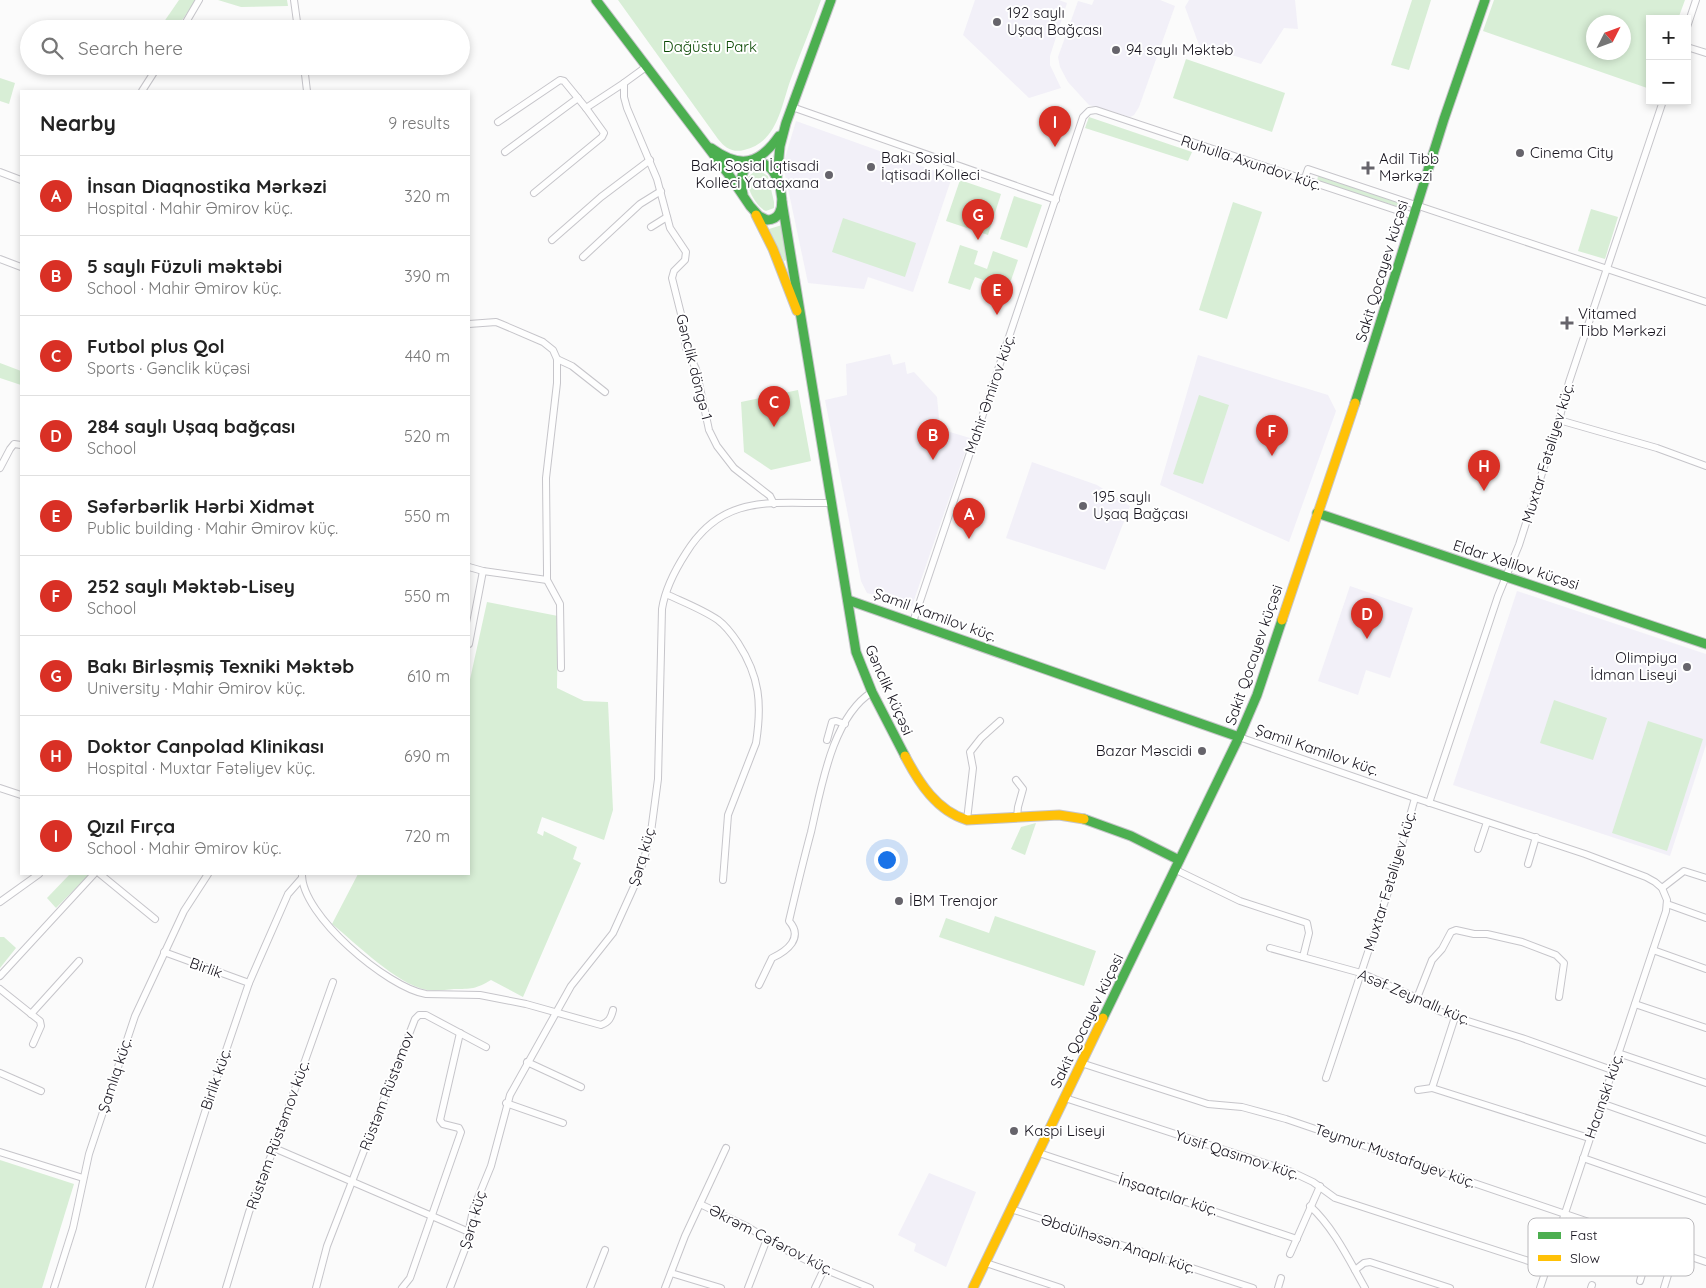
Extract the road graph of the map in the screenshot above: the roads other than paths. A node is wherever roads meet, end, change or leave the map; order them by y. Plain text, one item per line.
1 (199, 0) edge
2 (294, 0) edge
3 (596, 0) edge
4 (831, 0) edge
5 (1485, 0) edge
6 (1696, 0) edge
7 (1691, 15) edge
8 (187, 20) edge
9 (297, 20) edge
10 (1691, 48) edge
11 (1706, 54) edge
12 (646, 67) junction
13 (152, 75) edge
14 (305, 75) edge
15 (624, 83) junction
16 (143, 90) edge
17 (308, 90) edge
18 (578, 98) junction
19 (1662, 105) edge
20 (792, 107) junction
21 (586, 108) junction
22 (1089, 111) joint
23 (498, 122) dead end
24 (786, 123) junction
25 (695, 132) junction
26 (505, 152) dead end
27 (650, 160) junction
28 (753, 161) junction
29 (0, 172) edge
30 (20, 180) edge
31 (778, 181) junction
32 (1304, 181) junction
33 (661, 191) junction
34 (534, 193) dead end
35 (743, 194) junction
36 (1056, 200) junction
37 (782, 202) junction
38 (1418, 204) junction
39 (754, 210) junction
40 (1414, 216) junction
41 (667, 217) junction
42 (651, 227) dead end
43 (552, 240) dead end
44 (583, 257) dead end
45 (0, 259) edge
46 (20, 267) edge
47 (1607, 268) junction
48 (1706, 302) edge
49 (470, 324) edge
50 (802, 326) junction
51 (557, 360) junction
52 (605, 392) dead end
53 (1559, 420) junction
54 (20, 445) edge
55 (1706, 466) edge
56 (0, 468) edge
57 (832, 503) junction
58 (774, 504) junction
59 (1317, 513) junction
60 (470, 567) edge
61 (483, 571) junction
62 (1506, 577) junction
63 (547, 580) junction
64 (666, 594) junction
65 (848, 600) junction
66 (913, 622) junction
67 (470, 639) edge
68 (1706, 644) edge
69 (561, 668) dead end
70 (872, 692) junction
71 (1000, 721) dead end
72 (845, 724) junction
73 (1239, 737) junction
74 (827, 740) dead end
75 (1016, 780) dead end
76 (0, 788) edge
77 (20, 795) edge
78 (1415, 798) junction
79 (1429, 803) junction
80 (1017, 817) junction
81 (966, 820) junction
82 (1487, 822) junction
83 (1536, 837) junction
84 (1478, 849) dead end
85 (1179, 860) junction
86 (1528, 864) dead end
87 (1174, 870) junction
88 (38, 875) edge
89 (93, 875) edge
90 (101, 875) edge
91 (207, 875) edge
92 (302, 876) edge
93 (1706, 878) edge
94 (723, 880) dead end
95 (1662, 888) junction
96 (0, 902) edge
97 (1667, 904) junction
98 (1706, 918) edge
99 (155, 919) dead end
100 (1270, 948) dead end
101 (1653, 950) junction
102 (164, 952) junction
103 (1303, 957) junction
104 (79, 961) dead end
105 (1706, 969) edge
106 (1361, 973) junction
107 (0, 976) edge
108 (333, 982) dead end
109 (249, 983) junction
110 (758, 985) dead end
111 (0, 989) edge
112 (1559, 997) dead end
113 (1418, 998) junction
114 (1635, 1004) junction
115 (613, 1010) dead end
116 (557, 1012) junction
117 (31, 1014) junction
118 (1455, 1017) junction
119 (1706, 1028) edge
120 (460, 1033) junction
121 (33, 1044) dead end
122 (486, 1047) dead end
123 (1618, 1053) junction
124 (527, 1062) junction
125 (1081, 1063) junction
126 (1612, 1070) junction
127 (0, 1074) edge
128 (1326, 1078) dead end
129 (1706, 1083) edge
130 (581, 1087) dead end
131 (1432, 1088) junction
132 (1418, 1090) dead end
133 (41, 1091) dead end
134 (1065, 1098) junction
135 (506, 1103) junction
136 (1601, 1104) junction
137 (563, 1123) dead end
138 (1589, 1138) junction
139 (1706, 1140) edge
140 (274, 1148) junction
141 (726, 1148) dead end
142 (0, 1152) edge
143 (1039, 1153) junction
144 (1583, 1158) junction
145 (83, 1178) junction
146 (352, 1183) junction
147 (1320, 1186) junction
148 (1706, 1201) edge
149 (700, 1204) junction
150 (1310, 1206) junction
151 (1011, 1209) junction
152 (1564, 1214) junction
153 (431, 1216) junction
154 (1563, 1218) edge
155 (1576, 1218) edge
156 (469, 1232) junction
157 (767, 1239) junction
158 (1297, 1239) junction
159 (605, 1250) dead end
160 (1290, 1254) dead end
161 (1694, 1258) edge
162 (1528, 1261) edge
163 (1706, 1262) edge
164 (986, 1263) junction
165 (824, 1269) junction
166 (1355, 1270) junction
167 (671, 1273) junction
168 (1641, 1276) edge
169 (1668, 1276) edge
170 (1281, 1278) dead end
171 (1640, 1281) dead end
172 (54, 1288) edge
173 (149, 1288) edge
174 (226, 1288) edge
175 (316, 1288) edge
176 (402, 1288) edge
177 (450, 1288) edge
178 (590, 1288) edge
179 (665, 1288) edge
180 (720, 1288) edge
181 (748, 1288) edge
182 (816, 1288) edge
183 (870, 1288) edge
184 (973, 1288) edge
185 (1061, 1288) edge
186 (1253, 1288) edge
187 (1278, 1288) edge
188 (1365, 1288) edge
189 (1450, 1288) edge
190 (1664, 1288) edge

1 - 8 street
2 - 9 street
3 - 12 street
4 - 20 street
5 - 38 street, Sakit Qocayev küçəsi
6 - 7 street
10 - 11 street
12 - 15 street
12 - 25 street
13 - 16 street
14 - 17 street
15 - 21 street
15 - 27 street, Gənclik döngə 1
18 - 21 street
18 - 23 street
18 - 26 street
19 - 47 street, Muxtar Fətəliyev küç.
20 - 24 street
20 - 36 street
21 - 34 street
22 - 32 street, Ruhulla Axundov küç.
22 - 36 street, Mahir Əmirov küç.
24 - 28 street
24 - 31 street
25 - 28 street
25 - 35 street
27 - 33 street, Gənclik döngə 1
27 - 43 street
28 - 31 street
28 - 35 street
29 - 30 street
31 - 37 street
32 - 38 street
32 - 40 street, Ruhulla Axundov küç.
33 - 41 street, Gənclik döngə 1
33 - 44 street
35 - 39 street
36 - 66 street, Mahir Əmirov küç.
37 - 39 street
37 - 50 street
38 - 40 street, Sakit Qocayev küçəsi
38 - 47 street
39 - 50 street
40 - 59 street, Sakit Qocayev küçəsi
41 - 42 street
41 - 58 street, Gənclik döngə 1
45 - 46 street
47 - 48 street
47 - 53 street, Muxtar Fətəliyev küç.
49 - 51 street
50 - 57 street, Gənclik küçəsi
51 - 52 street
51 - 63 street
53 - 55 street
53 - 62 street, Muxtar Fətəliyev küç.
54 - 56 street
57 - 58 street, Şərq küç
57 - 65 street, Gənclik küçəsi
58 - 64 street, Şərq küç
59 - 62 street, Eldar Xəlilov küçəsi
59 - 73 street, Sakit Qocayev küçəsi
60 - 61 street
61 - 63 street
61 - 67 street
62 - 68 street, Eldar Xəlilov küçəsi
62 - 79 street, Muxtar Fətəliyev küç.
63 - 69 street
64 - 94 street
64 - 116 street, Şərq küç
65 - 66 street, Şamil Kamilov küç.
65 - 70 street, Gənclik küçəsi
66 - 73 street, Şamil Kamilov küç.
70 - 72 street
70 - 81 street, Gənclik küçəsi
71 - 81 street
72 - 74 street
72 - 110 street
73 - 78 street, Şamil Kamilov küç.
73 - 85 street, Sakit Qocayev küçəsi
75 - 80 street
76 - 77 street
78 - 79 street, Şamil Kamilov küç.
78 - 106 street, Muxtar Fətəliyev küç.
79 - 82 street, Şamil Kamilov küç.
80 - 81 street
80 - 85 street
82 - 83 street, Şamil Kamilov küç.
82 - 84 street
83 - 86 street
83 - 95 street, Şamil Kamilov küç.
85 - 87 street, Sakit Qocayev küçəsi
87 - 103 street
87 - 125 street, Sakit Qocayev küçəsi
88 - 96 street
89 - 107 street
90 - 99 street
91 - 102 street, Şamlıq küç.
92 - 109 street, Birlik küç.
92 - 116 street
93 - 95 street
95 - 97 street
97 - 98 street
97 - 101 street, Hacınski küç.
100 - 103 street, Asəf Zeynallı küç.
101 - 105 street
101 - 114 street, Hacınski küç.
102 - 109 street, Birlik
102 - 145 street, Şamlıq küç.
103 - 106 street, Asəf Zeynallı küç.
104 - 117 street
106 - 113 street, Asəf Zeynallı küç.
106 - 128 street, Muxtar Fətəliyev küç.
108 - 140 street, Rüstəm Rüstəmov küç.
109 - 173 street, Birlik küç.
111 - 117 street
112 - 113 street
113 - 118 street, Asəf Zeynallı küç.
114 - 119 street
114 - 123 street, Hacınski küç.
115 - 116 street
116 - 124 street, Şərq küç
117 - 121 street
118 - 126 street, Asəf Zeynallı küç.
118 - 131 street
120 - 122 street, Rüstəm Rüstəmov
120 - 146 street, Rüstəm Rüstəmov
120 - 153 street
123 - 126 street, Hacınski küç.
123 - 129 street
124 - 130 street
124 - 135 street, Şərq küç
125 - 134 street, Sakit Qocayev küçəsi
125 - 152 street, Teymur Mustafayev küç.
126 - 136 street, Hacınski küç.
127 - 133 street
131 - 132 street
131 - 138 street
134 - 143 street, Sakit Qocayev küçəsi
134 - 147 street, Yusif Qasımov küç.
135 - 137 street
135 - 156 street, Şərq küç
136 - 138 street, Hacınski küç.
136 - 139 street
138 - 144 street, Hacınski küç.
140 - 146 street
140 - 174 street, Rüstəm Rüstəmov küç.
141 - 149 street
142 - 145 street
143 - 151 street, Sakit Qocayev küçəsi
143 - 158 street, İnşaatçılar küç.
144 - 148 street
144 - 152 street, Hacınski küç.
145 - 172 street, Şamlıq küç.
146 - 153 street
146 - 175 street, Rüstəm Rüstəmov
147 - 150 street
147 - 162 street, Yusif Qasımov küç.
149 - 157 street, Əkrəm Cəfərov küç.
149 - 167 street
150 - 158 street
150 - 166 street
151 - 164 street, Sakit Qocayev küçəsi
151 - 186 street, Əbdülhəsən Anaplı küç.
152 - 154 street, Hacınski küç.
152 - 155 street, Teymur Mustafayev küç.
153 - 156 street
153 - 176 street
156 - 177 street, Şərq küç
157 - 165 street, Əkrəm Cəfərov küç.
157 - 181 street
158 - 160 street
159 - 178 street
161 - 163 street, Teymur Mustafayev küç.
164 - 184 street, Sakit Qocayev küçəsi
164 - 185 street
165 - 182 street
165 - 183 street, Əkrəm Cəfərov küç.
166 - 188 street
166 - 189 street
167 - 179 street
167 - 180 street
168 - 171 street
169 - 190 street
170 - 187 street

